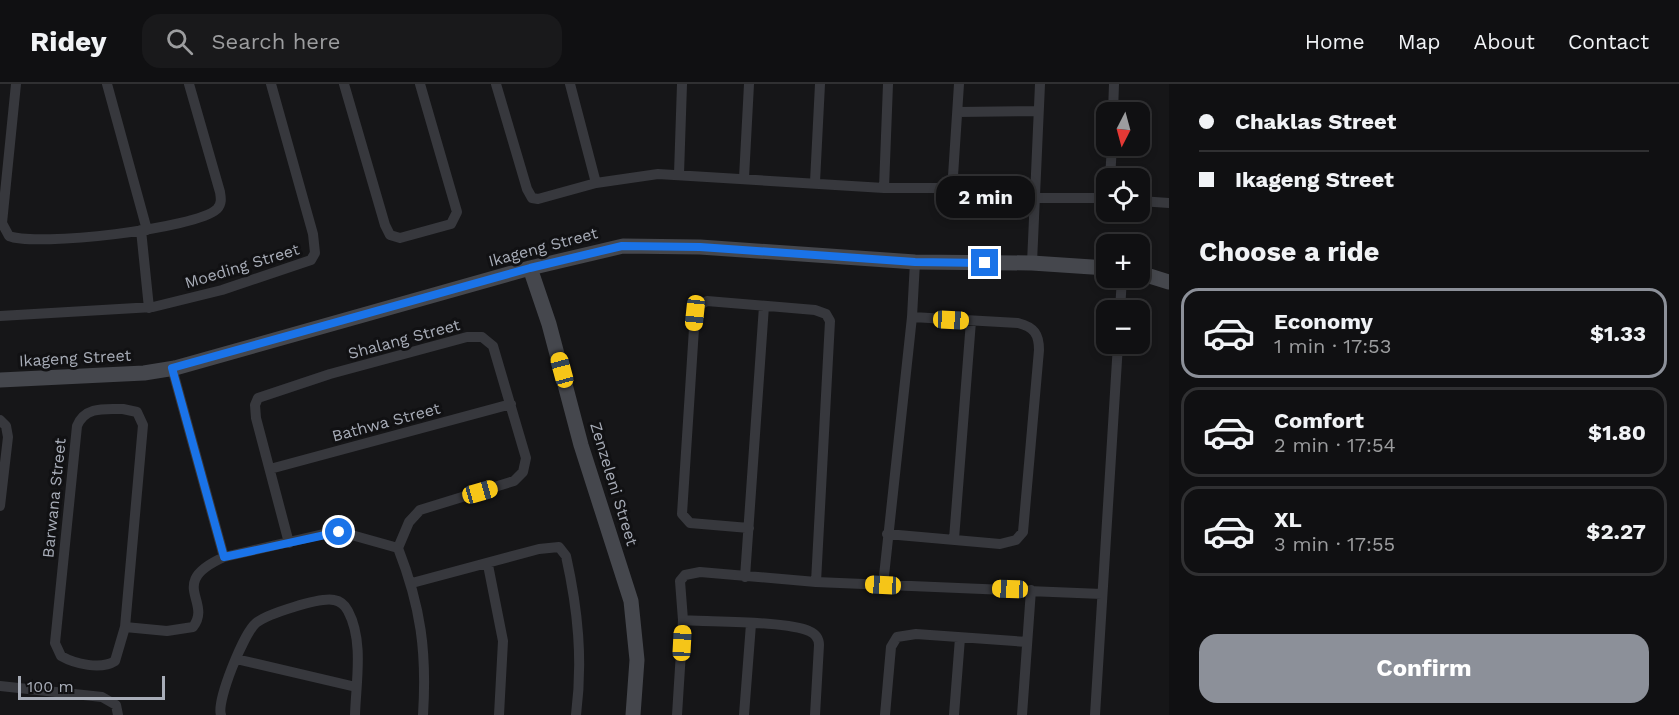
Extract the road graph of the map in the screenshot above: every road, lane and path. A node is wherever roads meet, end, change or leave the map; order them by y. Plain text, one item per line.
1 (16, 84) edge
2 (106, 84) edge
3 (189, 84) edge
4 (270, 84) edge
5 (344, 84) edge
6 (420, 84) edge
7 (496, 84) edge
8 (570, 84) edge
9 (682, 84) edge
10 (749, 84) edge
11 (820, 84) edge
12 (888, 84) edge
13 (959, 84) edge
14 (1040, 84) edge
15 (1114, 84) edge
16 (1113, 102) edge
17 (1038, 111) junction
18 (958, 112) junction
19 (679, 174) junction
20 (744, 178) junction
21 (815, 182) junction
22 (596, 183) junction
23 (884, 188) junction
24 (1035, 198) junction
25 (1096, 198) edge
26 (1150, 201) edge
27 (1169, 202) edge
28 (144, 230) junction
29 (915, 262) junction
30 (1032, 263) junction
31 (1096, 267) edge
32 (530, 268) junction
33 (1150, 276) edge
34 (1169, 282) edge
35 (764, 306) junction
36 (149, 308) junction
37 (0, 316) edge
38 (912, 317) junction
39 (971, 321) junction
40 (1117, 354) edge
41 (172, 368) junction
42 (0, 380) edge
43 (511, 404) junction
44 (0, 420) edge
45 (270, 469) junction
46 (0, 506) edge
47 (749, 528) junction
48 (887, 534) junction
49 (954, 539) junction
50 (289, 543) junction
51 (398, 548) junction
52 (224, 557) junction
53 (488, 565) junction
54 (745, 577) junction
55 (816, 582) junction
56 (412, 583) junction
57 (883, 585) junction
58 (1031, 590) junction
59 (1102, 594) junction
60 (684, 620) junction
61 (752, 624) junction
62 (125, 627) junction
63 (960, 638) junction
64 (1027, 642) junction
65 (236, 659) junction
66 (0, 686) edge
67 (356, 687) junction
68 (118, 715) edge
69 (221, 715) edge
70 (355, 715) edge
71 (423, 715) edge
72 (499, 715) edge
73 (576, 715) edge
74 (633, 715) edge
75 (677, 715) edge
76 (744, 715) edge
77 (815, 715) edge
78 (885, 715) edge
79 (954, 715) edge
80 (1022, 715) edge
81 (1095, 715) edge

1 - 28 street
2 - 28 street
3 - 28 street
4 - 36 street, Moeding Street
5 - 6 street
7 - 22 street
8 - 22 street
9 - 19 street
10 - 20 street
11 - 21 street
12 - 23 street
13 - 18 street
14 - 17 street
15 - 16 street
17 - 18 street
17 - 24 street
18 - 23 street
19 - 20 street
19 - 22 street
20 - 21 street
21 - 23 street
24 - 25 street
24 - 30 street
26 - 27 street
28 - 36 street
29 - 30 street, Ikageng Street
29 - 32 street, Ikageng Street
29 - 38 street
30 - 31 street, Ikageng Street
32 - 41 street, Ikageng Street
32 - 74 street, Zenzeleni Street
33 - 34 street
35 - 47 street
35 - 47 street
35 - 55 street
36 - 37 street, Moeding Street
38 - 39 street
38 - 48 street
39 - 49 street
39 - 49 street
40 - 59 street
41 - 42 street, Ikageng Street
41 - 52 street
43 - 45 street, Bathwa Street
43 - 45 street, Shalang Street
43 - 51 street, Shalang Street
44 - 46 street
45 - 50 street, Shalang Street
47 - 54 street
48 - 49 street
48 - 57 street
50 - 51 street
50 - 52 street
51 - 56 street
52 - 62 street
53 - 56 street
53 - 72 street
53 - 73 street
54 - 55 street
54 - 60 street
55 - 57 street
56 - 71 street
57 - 58 street
58 - 59 street
58 - 64 street
59 - 81 street
60 - 61 street
60 - 75 street
61 - 76 street
61 - 77 street
62 - 62 street, Barwana Street
63 - 64 street
63 - 78 street
63 - 79 street
64 - 80 street
65 - 67 street
65 - 67 street
65 - 69 street
66 - 68 street
67 - 70 street

